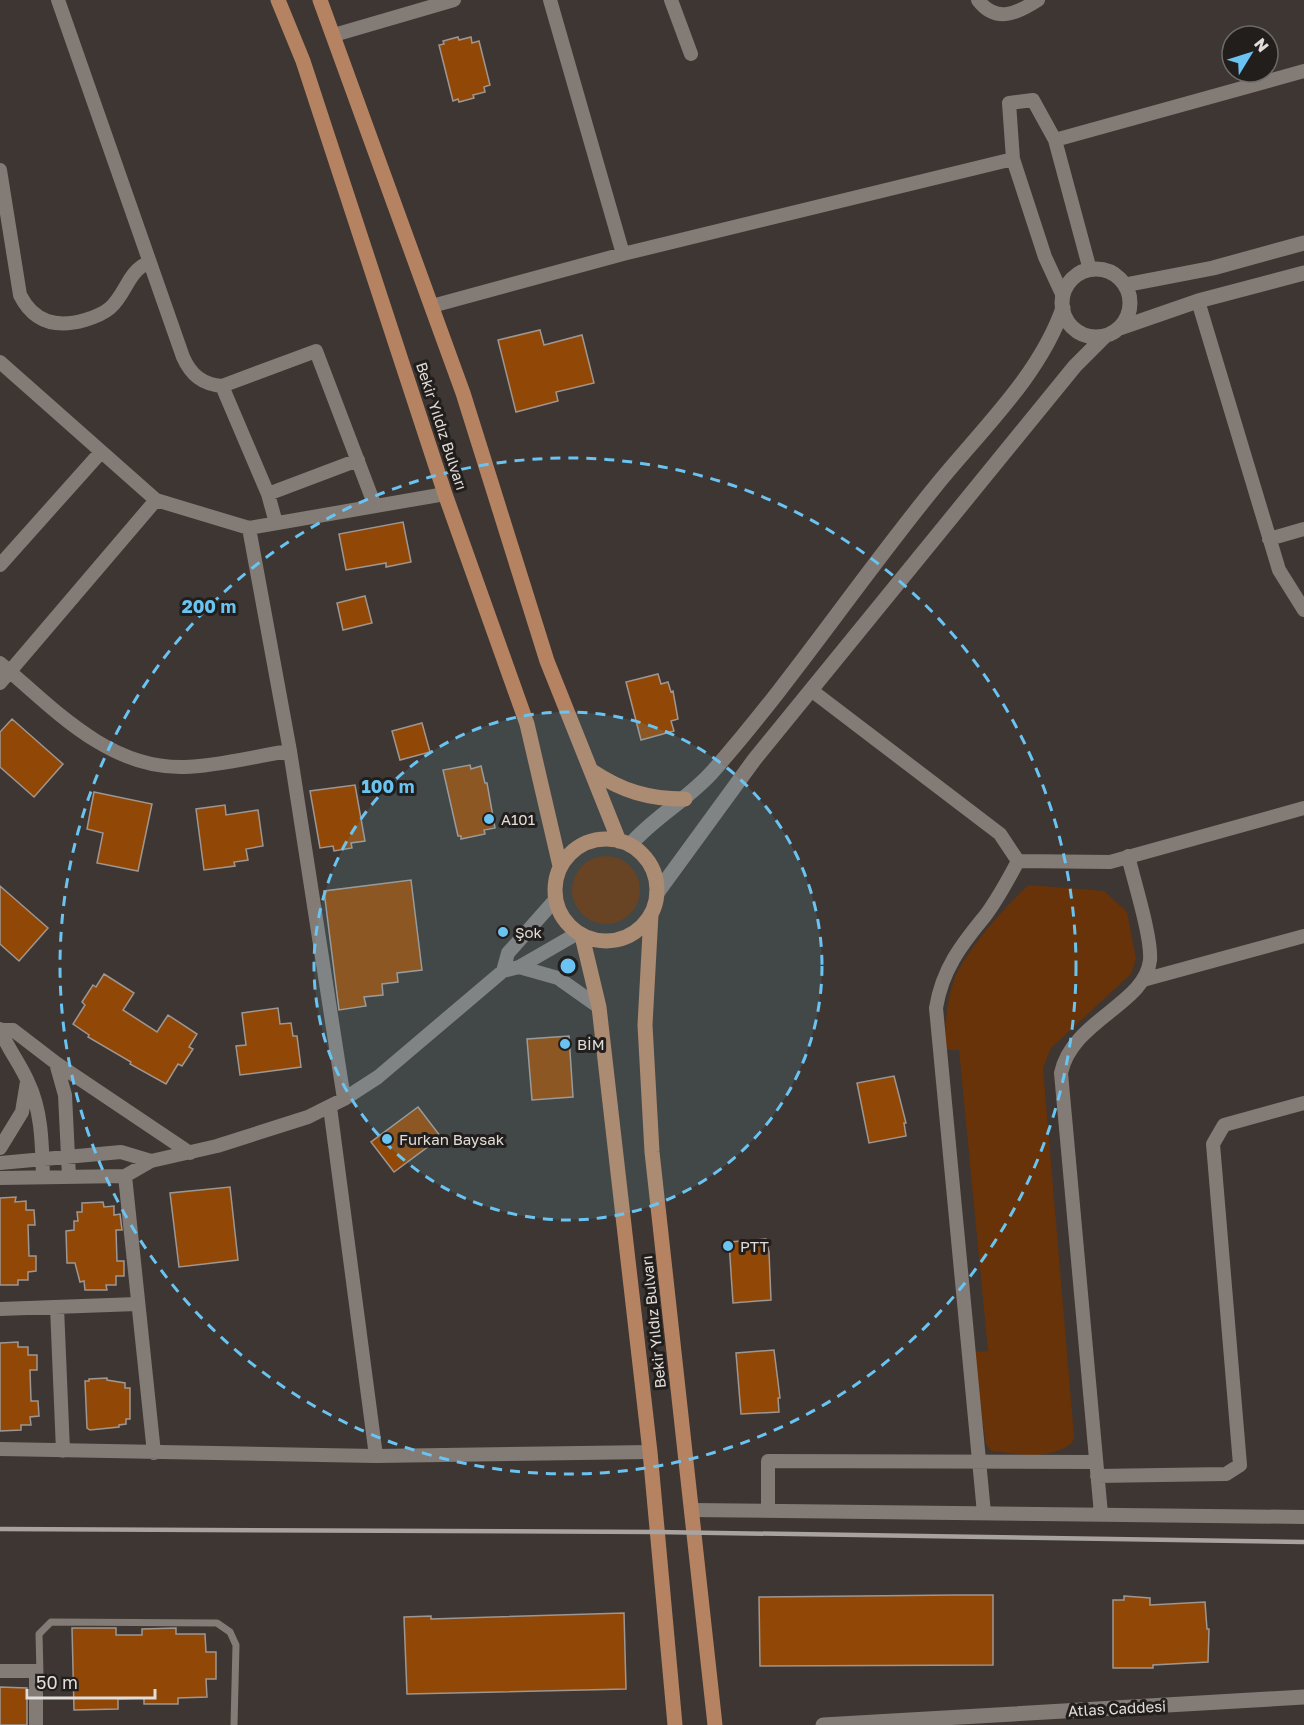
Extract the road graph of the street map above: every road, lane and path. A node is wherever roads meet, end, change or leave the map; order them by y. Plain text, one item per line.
1 (58, 0) edge
2 (278, 0) edge
3 (320, 0) edge
4 (454, 0) edge
5 (550, 0) edge
6 (671, 0) edge
7 (978, 0) edge
8 (1038, 0) edge
9 (334, 35) junction
10 (691, 54) dead end
11 (1304, 71) edge
12 (1055, 140) junction
13 (1013, 159) junction
14 (0, 170) edge
15 (1304, 243) edge
16 (623, 254) junction
17 (148, 263) junction
18 (1090, 270) junction
19 (1304, 273) edge
20 (1125, 285) junction
21 (1198, 301) junction
22 (1063, 302) junction
23 (432, 306) junction
24 (1120, 328) junction
25 (1105, 336) junction
26 (0, 362) edge
27 (222, 386) junction
28 (101, 452) junction
29 (358, 460) junction
30 (268, 494) junction
31 (445, 494) junction
32 (156, 500) junction
33 (375, 506) junction
34 (276, 523) junction
35 (249, 528) junction
36 (1304, 529) edge
37 (1269, 539) junction
38 (0, 565) edge
39 (1304, 610) edge
40 (5, 667) edge
41 (0, 683) edge
42 (811, 690) junction
43 (290, 751) junction
44 (591, 770) junction
45 (685, 799) junction
46 (1304, 808) edge
47 (625, 843) junction
48 (1128, 856) junction
49 (1018, 861) junction
50 (560, 866) junction
51 (657, 893) junction
52 (555, 900) junction
53 (651, 915) junction
54 (580, 935) junction
55 (1304, 936) edge
56 (519, 967) junction
57 (503, 971) junction
58 (1143, 980) junction
59 (599, 1007) junction
60 (0, 1030) edge
61 (56, 1063) junction
62 (27, 1080) junction
63 (344, 1099) junction
64 (1304, 1103) edge
65 (330, 1107) junction
66 (0, 1148) edge
67 (190, 1153) junction
68 (68, 1155) junction
69 (42, 1157) junction
70 (151, 1161) junction
71 (0, 1163) edge
72 (125, 1176) junction
73 (43, 1177) junction
74 (69, 1177) junction
75 (0, 1178) edge
76 (137, 1304) junction
77 (57, 1307) junction
78 (0, 1309) edge
79 (0, 1449) edge
80 (63, 1451) junction
81 (650, 1452) junction
82 (154, 1453) junction
83 (376, 1456) junction
84 (979, 1461) junction
85 (1097, 1469) junction
86 (691, 1510) junction
87 (768, 1510) junction
88 (984, 1513) junction
89 (1101, 1514) junction
90 (1304, 1517) edge
91 (0, 1671) edge
92 (1304, 1697) edge
93 (36, 1725) edge
94 (41, 1725) edge
95 (234, 1725) edge
96 (675, 1725) edge
97 (715, 1725) edge
98 (823, 1725) edge

1 - 17 street
2 - 31 main road, Bekir Yıldız Bulvarı
3 - 9 main road, Bekir Yıldız Bulvarı
4 - 9 street
5 - 16 street
6 - 10 street
7 - 8 street
9 - 23 main road, Bekir Yıldız Bulvarı
11 - 12 street
12 - 13 street
12 - 18 street
13 - 16 street
13 - 22 street
14 - 17 street
15 - 20 street
16 - 23 street
17 - 27 street
18 - 20 street
18 - 22 street
19 - 21 street
20 - 24 street
21 - 24 street
21 - 37 street
22 - 25 street
22 - 45 street
23 - 44 main road, Bekir Yıldız Bulvarı
24 - 25 street
25 - 42 street
26 - 28 street
27 - 29 street
27 - 30 street
28 - 32 street
28 - 38 street
29 - 30 street
29 - 33 street
30 - 34 street
31 - 33 street
31 - 50 main road, Bekir Yıldız Bulvarı
32 - 35 street
32 - 40 street
33 - 34 street
34 - 35 street
35 - 43 street
36 - 37 street
37 - 39 street
40 - 41 street
40 - 43 street
42 - 49 street
42 - 51 street
43 - 63 street
44 - 45 main road
44 - 47 main road, Bekir Yıldız Bulvarı
45 - 47 street
46 - 48 street
47 - 50 main road
47 - 51 main road
48 - 49 street
48 - 58 street
49 - 84 street
50 - 52 main road
51 - 53 main road
52 - 54 main road
52 - 57 street
53 - 54 main road
53 - 86 main road, Bekir Yıldız Bulvarı
54 - 56 street
54 - 59 main road, Bekir Yıldız Bulvarı
55 - 58 street
56 - 57 street
56 - 59 street
57 - 63 street
58 - 85 street
59 - 81 main road, Bekir Yıldız Bulvarı
60 - 61 street
60 - 62 street
61 - 67 street
61 - 68 street
62 - 66 street
62 - 69 street
63 - 65 street
64 - 85 street
65 - 67 street
65 - 83 street
67 - 70 street
68 - 69 street
68 - 70 street
68 - 74 street
69 - 71 street
69 - 73 street
70 - 72 street
72 - 74 street
72 - 76 street
73 - 74 street
73 - 75 street
76 - 77 street
76 - 82 street
77 - 78 street
77 - 80 street
79 - 80 street
80 - 82 street
81 - 83 street
81 - 96 main road, Bekir Yıldız Bulvarı
82 - 83 street
84 - 85 street
84 - 87 street
84 - 88 street
85 - 89 street
86 - 87 street
86 - 97 main road, Bekir Yıldız Bulvarı
87 - 88 street
88 - 89 street
89 - 90 street
91 - 93 street
92 - 98 street, Atlas Caddesi
94 - 95 lane

